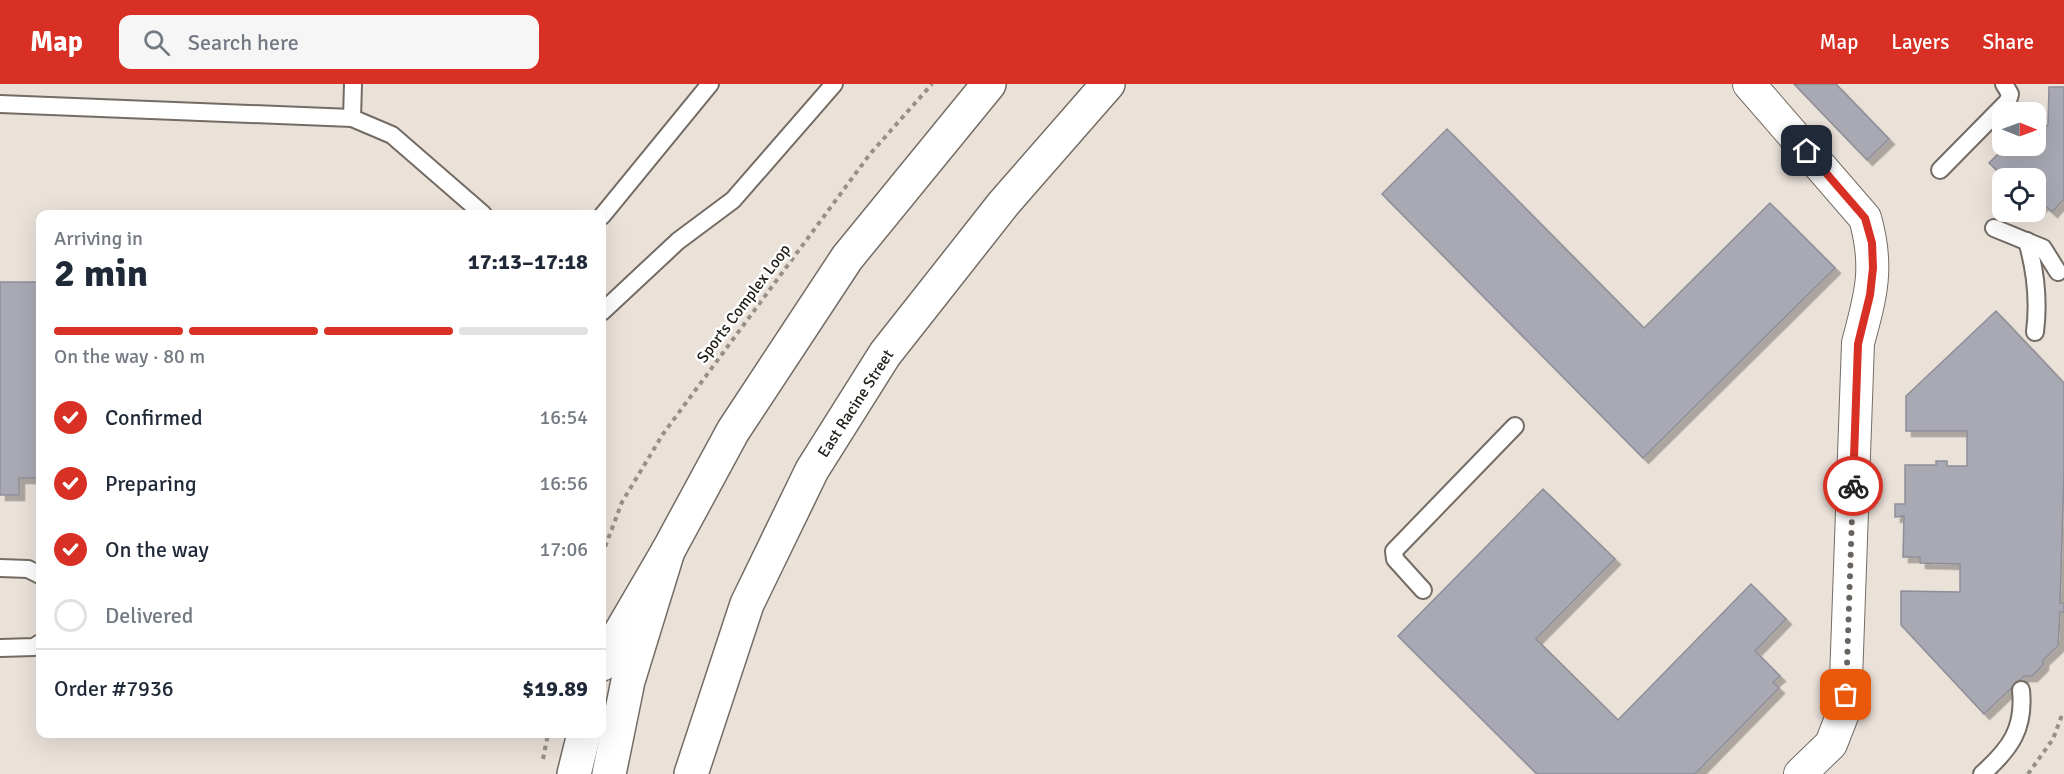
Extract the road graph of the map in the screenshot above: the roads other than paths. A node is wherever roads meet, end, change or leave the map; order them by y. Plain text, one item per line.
1 (353, 84) edge
2 (710, 84) edge
3 (834, 84) edge
4 (989, 84) edge
5 (1108, 84) edge
6 (1749, 84) edge
7 (2004, 84) edge
8 (0, 104) edge
9 (352, 118) junction
10 (1940, 170) dead end
11 (478, 210) edge
12 (606, 211) edge
13 (1994, 228) dead end
14 (2027, 241) junction
15 (2058, 272) dead end
16 (606, 308) edge
17 (2035, 332) dead end
18 (1515, 426) dead end
19 (668, 551) junction
20 (0, 567) edge
21 (36, 573) edge
22 (1423, 590) dead end
23 (36, 646) edge
24 (0, 648) edge
25 (606, 657) edge
26 (2021, 690) dead end
27 (583, 738) edge
28 (574, 774) edge
29 (609, 774) edge
30 (692, 774) edge
31 (1800, 774) edge
32 (1982, 774) edge

1 - 9 lane
2 - 12 lane
3 - 16 lane
4 - 19 main road
5 - 30 main road, East Racine Street
6 - 31 street
7 - 10 lane
8 - 9 lane
9 - 11 lane
13 - 14 lane
14 - 15 lane
14 - 17 lane
18 - 22 lane
19 - 25 main road
19 - 29 main road
20 - 21 lane
23 - 24 lane
26 - 32 lane
27 - 28 main road

